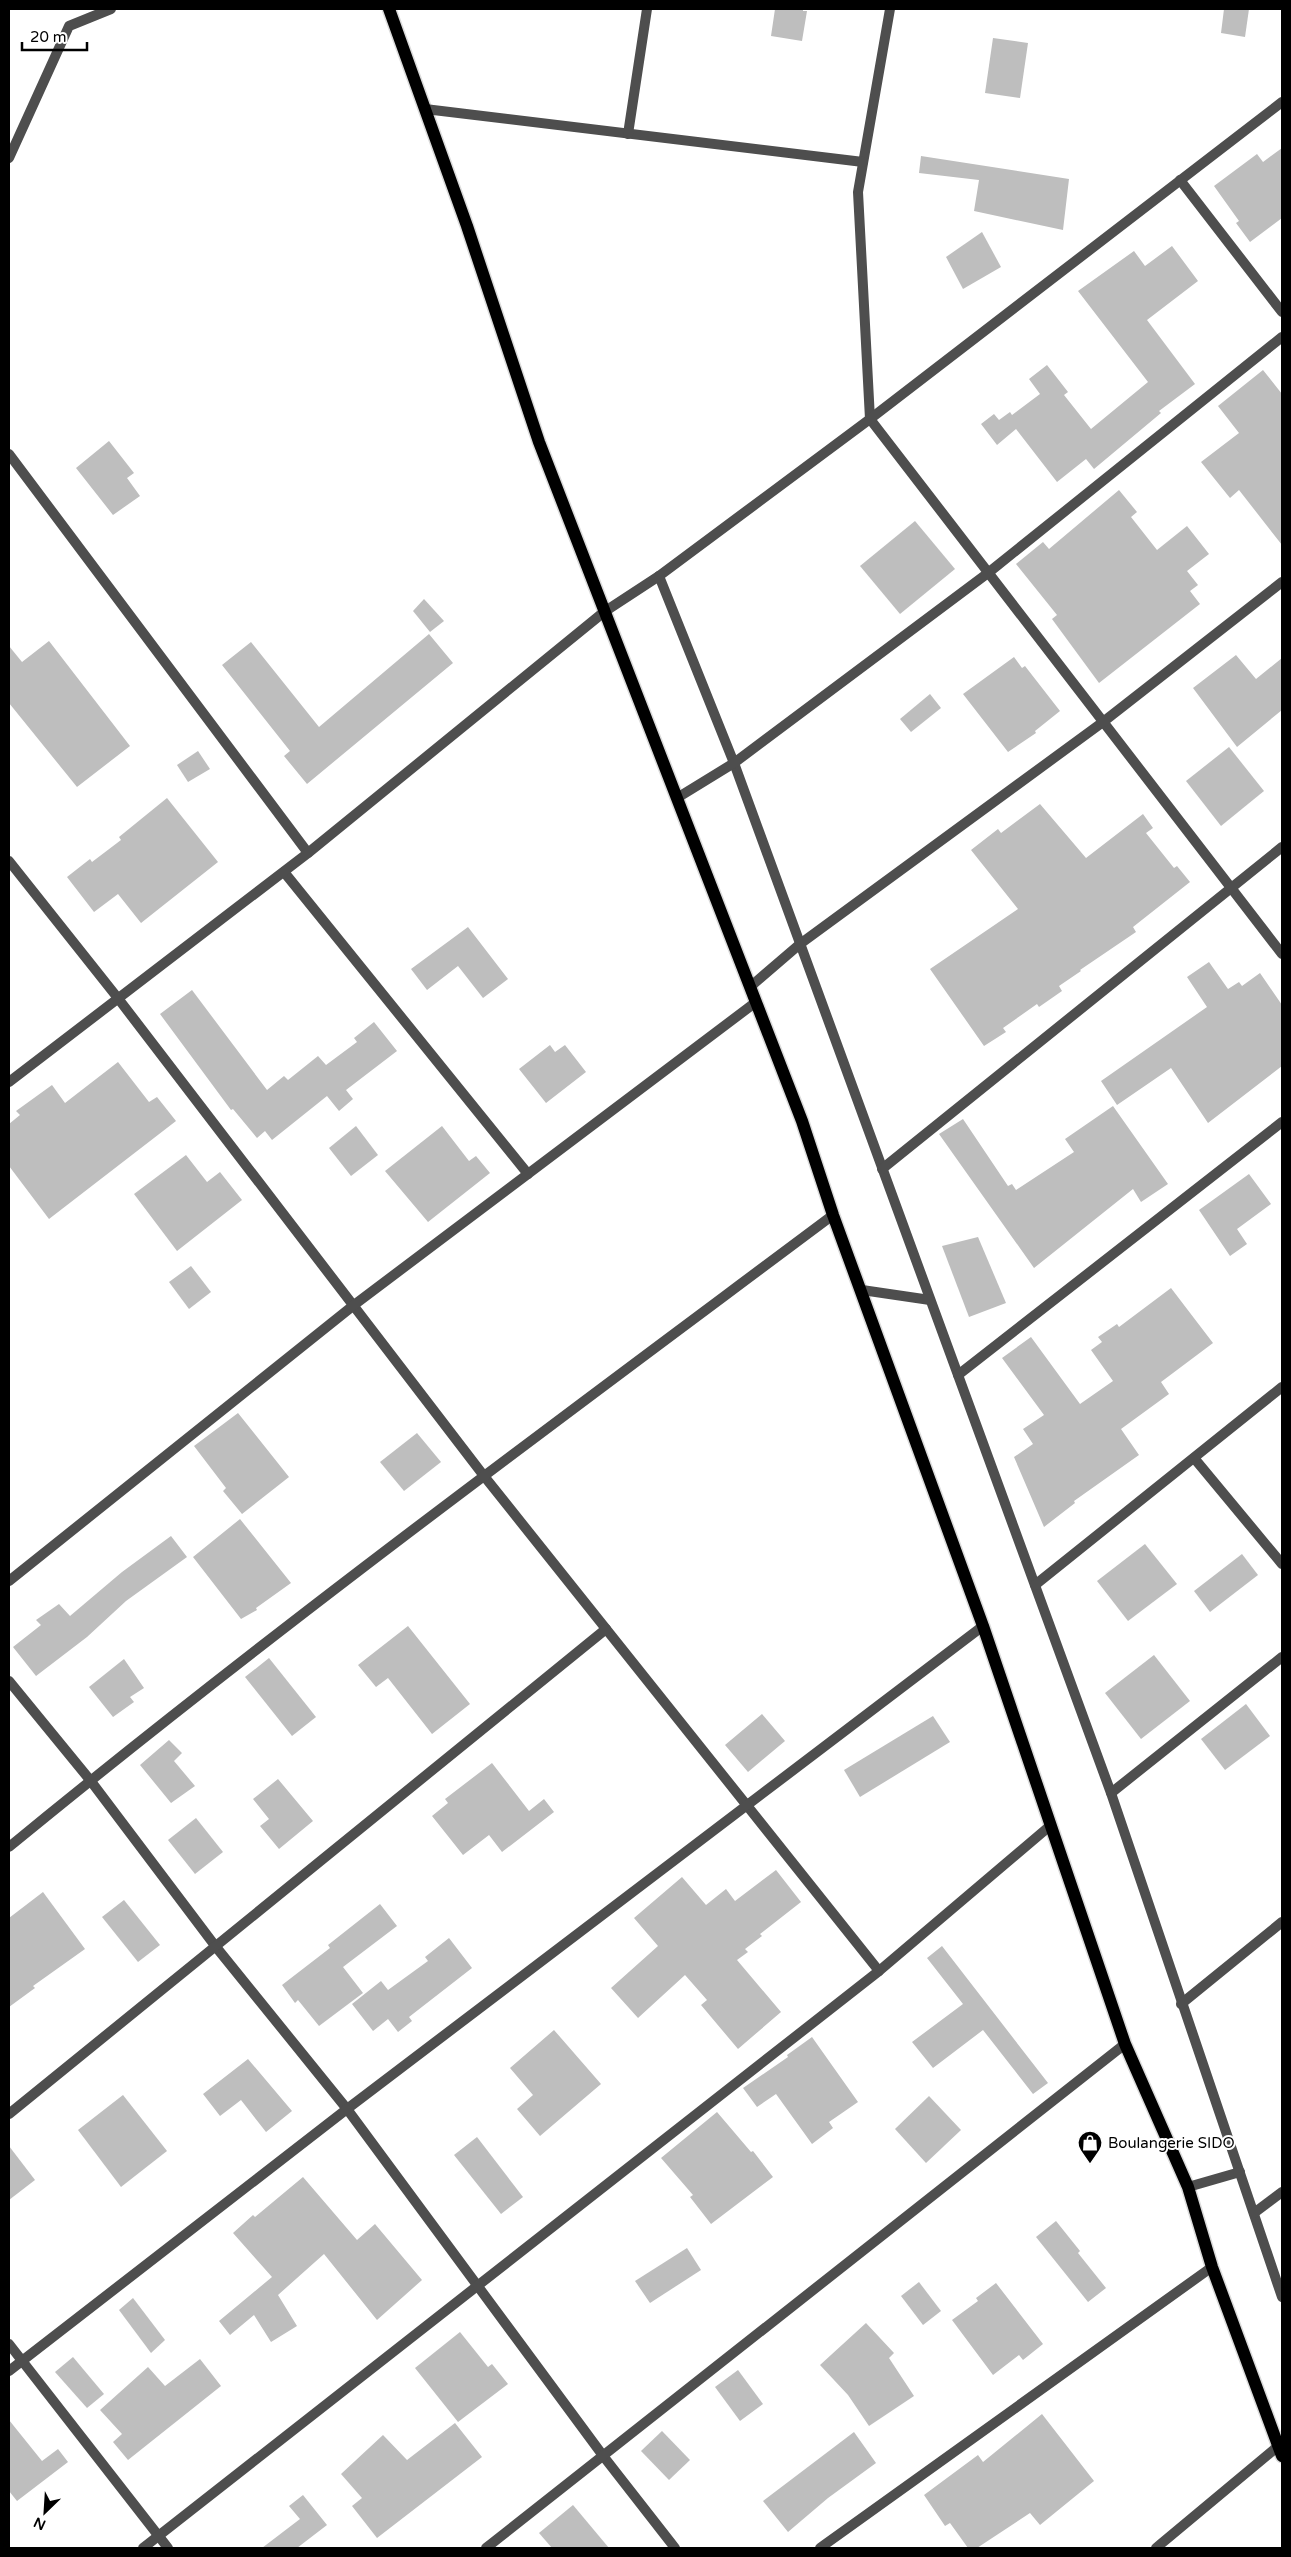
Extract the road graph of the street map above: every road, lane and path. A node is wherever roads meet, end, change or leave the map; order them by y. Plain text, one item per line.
1 (110, 9) edge
2 (389, 9) edge
3 (647, 9) edge
4 (890, 9) edge
5 (1282, 102) edge
6 (425, 109) junction
7 (628, 134) junction
8 (9, 158) edge
9 (863, 162) junction
10 (1180, 180) junction
11 (1282, 312) edge
12 (1282, 337) edge
13 (870, 419) junction
14 (10, 459) edge
15 (988, 572) junction
16 (659, 576) junction
17 (1282, 582) edge
18 (604, 612) junction
19 (1103, 722) junction
20 (734, 763) junction
21 (677, 798) junction
22 (1282, 847) edge
23 (308, 853) junction
24 (9, 861) edge
25 (284, 872) junction
26 (1230, 887) junction
27 (800, 944) junction
28 (1282, 954) edge
29 (750, 987) junction
30 (116, 997) junction
31 (756, 1002) junction
32 (9, 1082) edge
33 (1282, 1122) edge
34 (882, 1169) junction
35 (528, 1174) junction
36 (834, 1215) junction
37 (862, 1290) junction
38 (930, 1300) junction
39 (354, 1305) junction
40 (958, 1375) junction
41 (1282, 1387) edge
42 (1194, 1458) junction
43 (484, 1476) junction
44 (1282, 1564) edge
45 (9, 1581) edge
46 (1035, 1586) junction
47 (983, 1626) junction
48 (606, 1629) junction
49 (1282, 1657) edge
50 (9, 1681) edge
51 (90, 1780) junction
52 (1111, 1793) junction
53 (748, 1806) junction
54 (1051, 1825) junction
55 (9, 1847) edge
56 (1282, 1922) edge
57 (216, 1947) junction
58 (879, 1971) junction
59 (1181, 2004) junction
60 (1125, 2044) junction
61 (347, 2109) junction
62 (9, 2114) edge
63 (1240, 2172) junction
64 (1188, 2187) junction
65 (1282, 2192) edge
66 (1254, 2213) junction
67 (1212, 2267) junction
68 (478, 2285) junction
69 (1282, 2297) edge
70 (9, 2344) edge
71 (23, 2360) junction
72 (9, 2371) edge
73 (1281, 2448) edge
74 (604, 2457) junction
75 (159, 2536) junction
76 (143, 2548) edge
77 (168, 2548) edge
78 (486, 2548) edge
79 (675, 2548) edge
80 (820, 2548) edge
81 (1156, 2548) edge

1 - 8 street
2 - 6 main road
3 - 7 street
4 - 9 street
5 - 10 street
6 - 7 street
6 - 18 main road
7 - 9 street
9 - 13 street
10 - 11 street
10 - 13 street
12 - 15 street
13 - 15 street
13 - 16 street
14 - 23 street
15 - 19 street
15 - 20 street
16 - 18 street
16 - 20 street
17 - 19 street
18 - 21 main road
18 - 23 street
19 - 26 street
19 - 27 street
20 - 21 street
20 - 27 street
21 - 29 main road
22 - 26 street
23 - 25 street
24 - 30 street
25 - 30 street
25 - 35 street
26 - 28 street
26 - 34 street
27 - 29 street
27 - 34 street
29 - 31 main road
30 - 32 street
30 - 39 street
31 - 35 street
31 - 36 main road
33 - 40 street
34 - 38 street
35 - 39 street
36 - 37 main road
36 - 43 street
37 - 38 street
37 - 47 main road
38 - 40 street
39 - 43 street
39 - 45 street
40 - 46 street
41 - 42 street
42 - 44 street
42 - 46 street
43 - 48 street
43 - 51 street
46 - 52 street
47 - 53 street
47 - 54 main road
48 - 53 street
48 - 57 street
49 - 52 street
50 - 51 street
51 - 55 street
51 - 57 street
52 - 59 street
53 - 58 street
53 - 61 street
54 - 58 street
54 - 60 main road
56 - 59 street
57 - 61 street
57 - 62 street
58 - 68 street
59 - 63 street
60 - 64 main road
60 - 74 street
61 - 68 street
61 - 71 street
63 - 64 street
63 - 66 street
64 - 67 main road
65 - 66 street
66 - 69 street
67 - 73 main road
67 - 80 street
68 - 74 street
68 - 75 street
70 - 71 street
71 - 72 street
71 - 75 street
73 - 81 street
74 - 78 street
74 - 79 street
75 - 76 street
75 - 77 street

